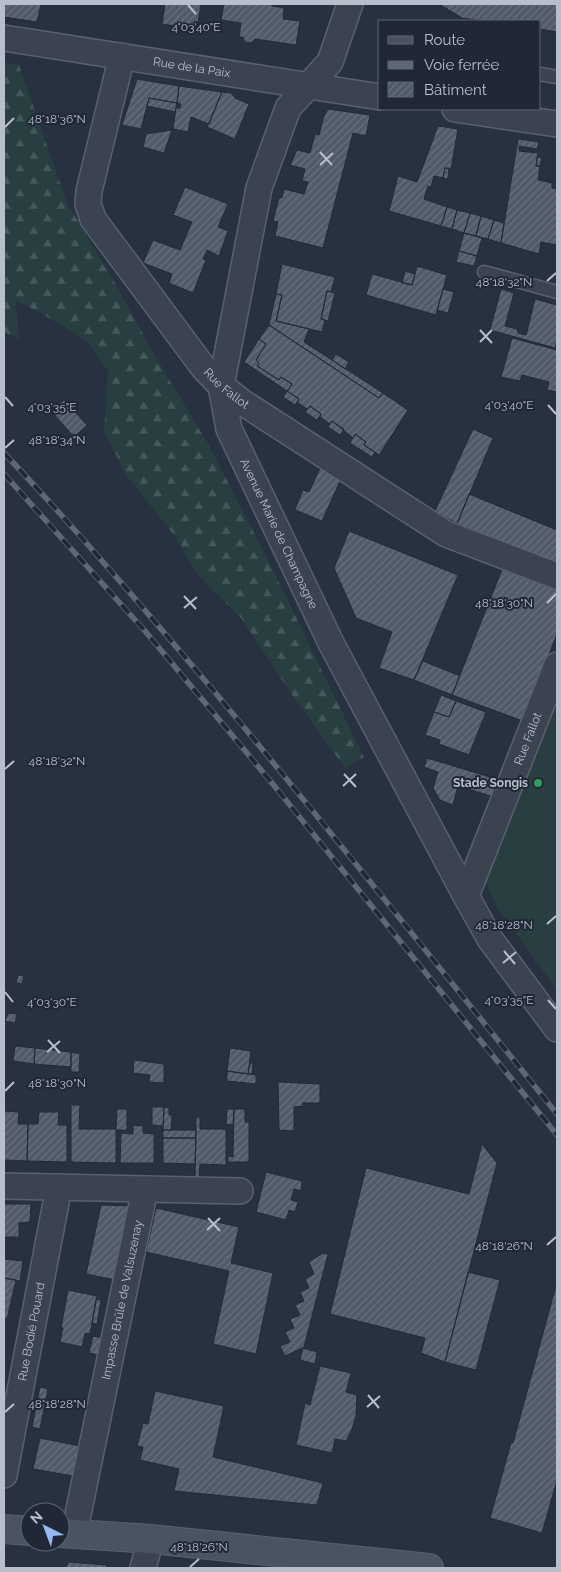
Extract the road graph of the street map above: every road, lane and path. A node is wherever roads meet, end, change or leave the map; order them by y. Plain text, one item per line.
1 (350, 4) edge
2 (4, 38) edge
3 (122, 56) junction
4 (541, 74) edge
5 (557, 77) edge
6 (307, 87) junction
7 (378, 97) edge
8 (462, 110) edge
9 (557, 124) edge
10 (484, 272) dead end
11 (557, 292) edge
12 (221, 386) junction
13 (557, 576) edge
14 (557, 665) edge
15 (466, 896) junction
16 (557, 1029) edge
17 (4, 1186) edge
18 (59, 1187) junction
19 (145, 1189) junction
20 (240, 1191) dead end
21 (4, 1475) edge
22 (70, 1520) edge
23 (4, 1529) edge
24 (20, 1530) edge
25 (70, 1533) edge
26 (151, 1538) junction
27 (143, 1568) edge
28 (420, 1568) edge

1 - 6 street, Avenue Marie de Champagne
2 - 3 street, Rue de la Paix
3 - 6 street, Rue de la Paix
3 - 12 street, Rue Fallot
4 - 5 lane
6 - 7 street, Rue de la Paix
6 - 12 street, Avenue Marie de Champagne
8 - 9 street
10 - 11 lane
12 - 13 street, Rue Fallot
12 - 15 street, Avenue Marie de Champagne
14 - 15 street, Rue Fallot
15 - 16 street, Avenue Marie de Champagne
17 - 18 street
18 - 19 street
18 - 21 street, Rue Bodié Pouard
19 - 20 street
19 - 22 street, Impasse Brûle de Valsuzenay
23 - 24 main road
25 - 26 main road
26 - 27 street
26 - 28 main road

